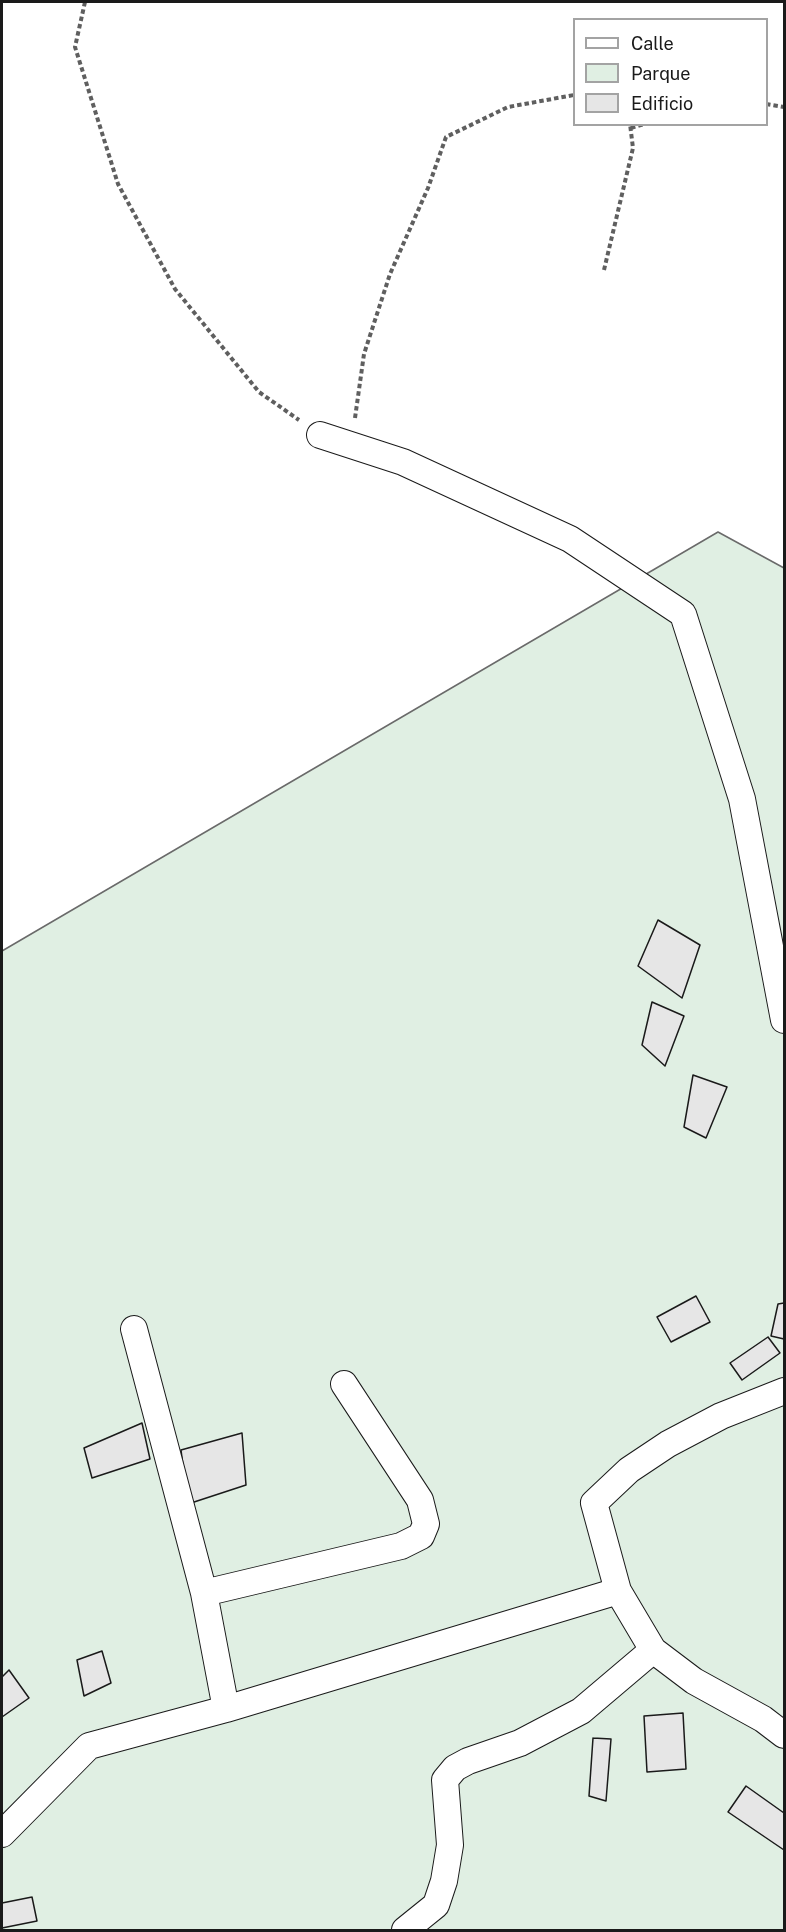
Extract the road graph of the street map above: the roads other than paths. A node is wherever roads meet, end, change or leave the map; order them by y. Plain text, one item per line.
1 (320, 435) road end
2 (784, 1020) edge
3 (134, 1329) dead end
4 (344, 1384) dead end
5 (784, 1391) edge
6 (618, 1591) junction
7 (204, 1593) junction
8 (653, 1650) junction
9 (226, 1709) junction
10 (784, 1735) edge
11 (2, 1834) edge
12 (405, 1930) edge

1 - 2 street
3 - 7 street
4 - 7 street
5 - 6 street
6 - 8 street
6 - 9 street
7 - 9 street
8 - 10 street
8 - 12 street
9 - 11 street

